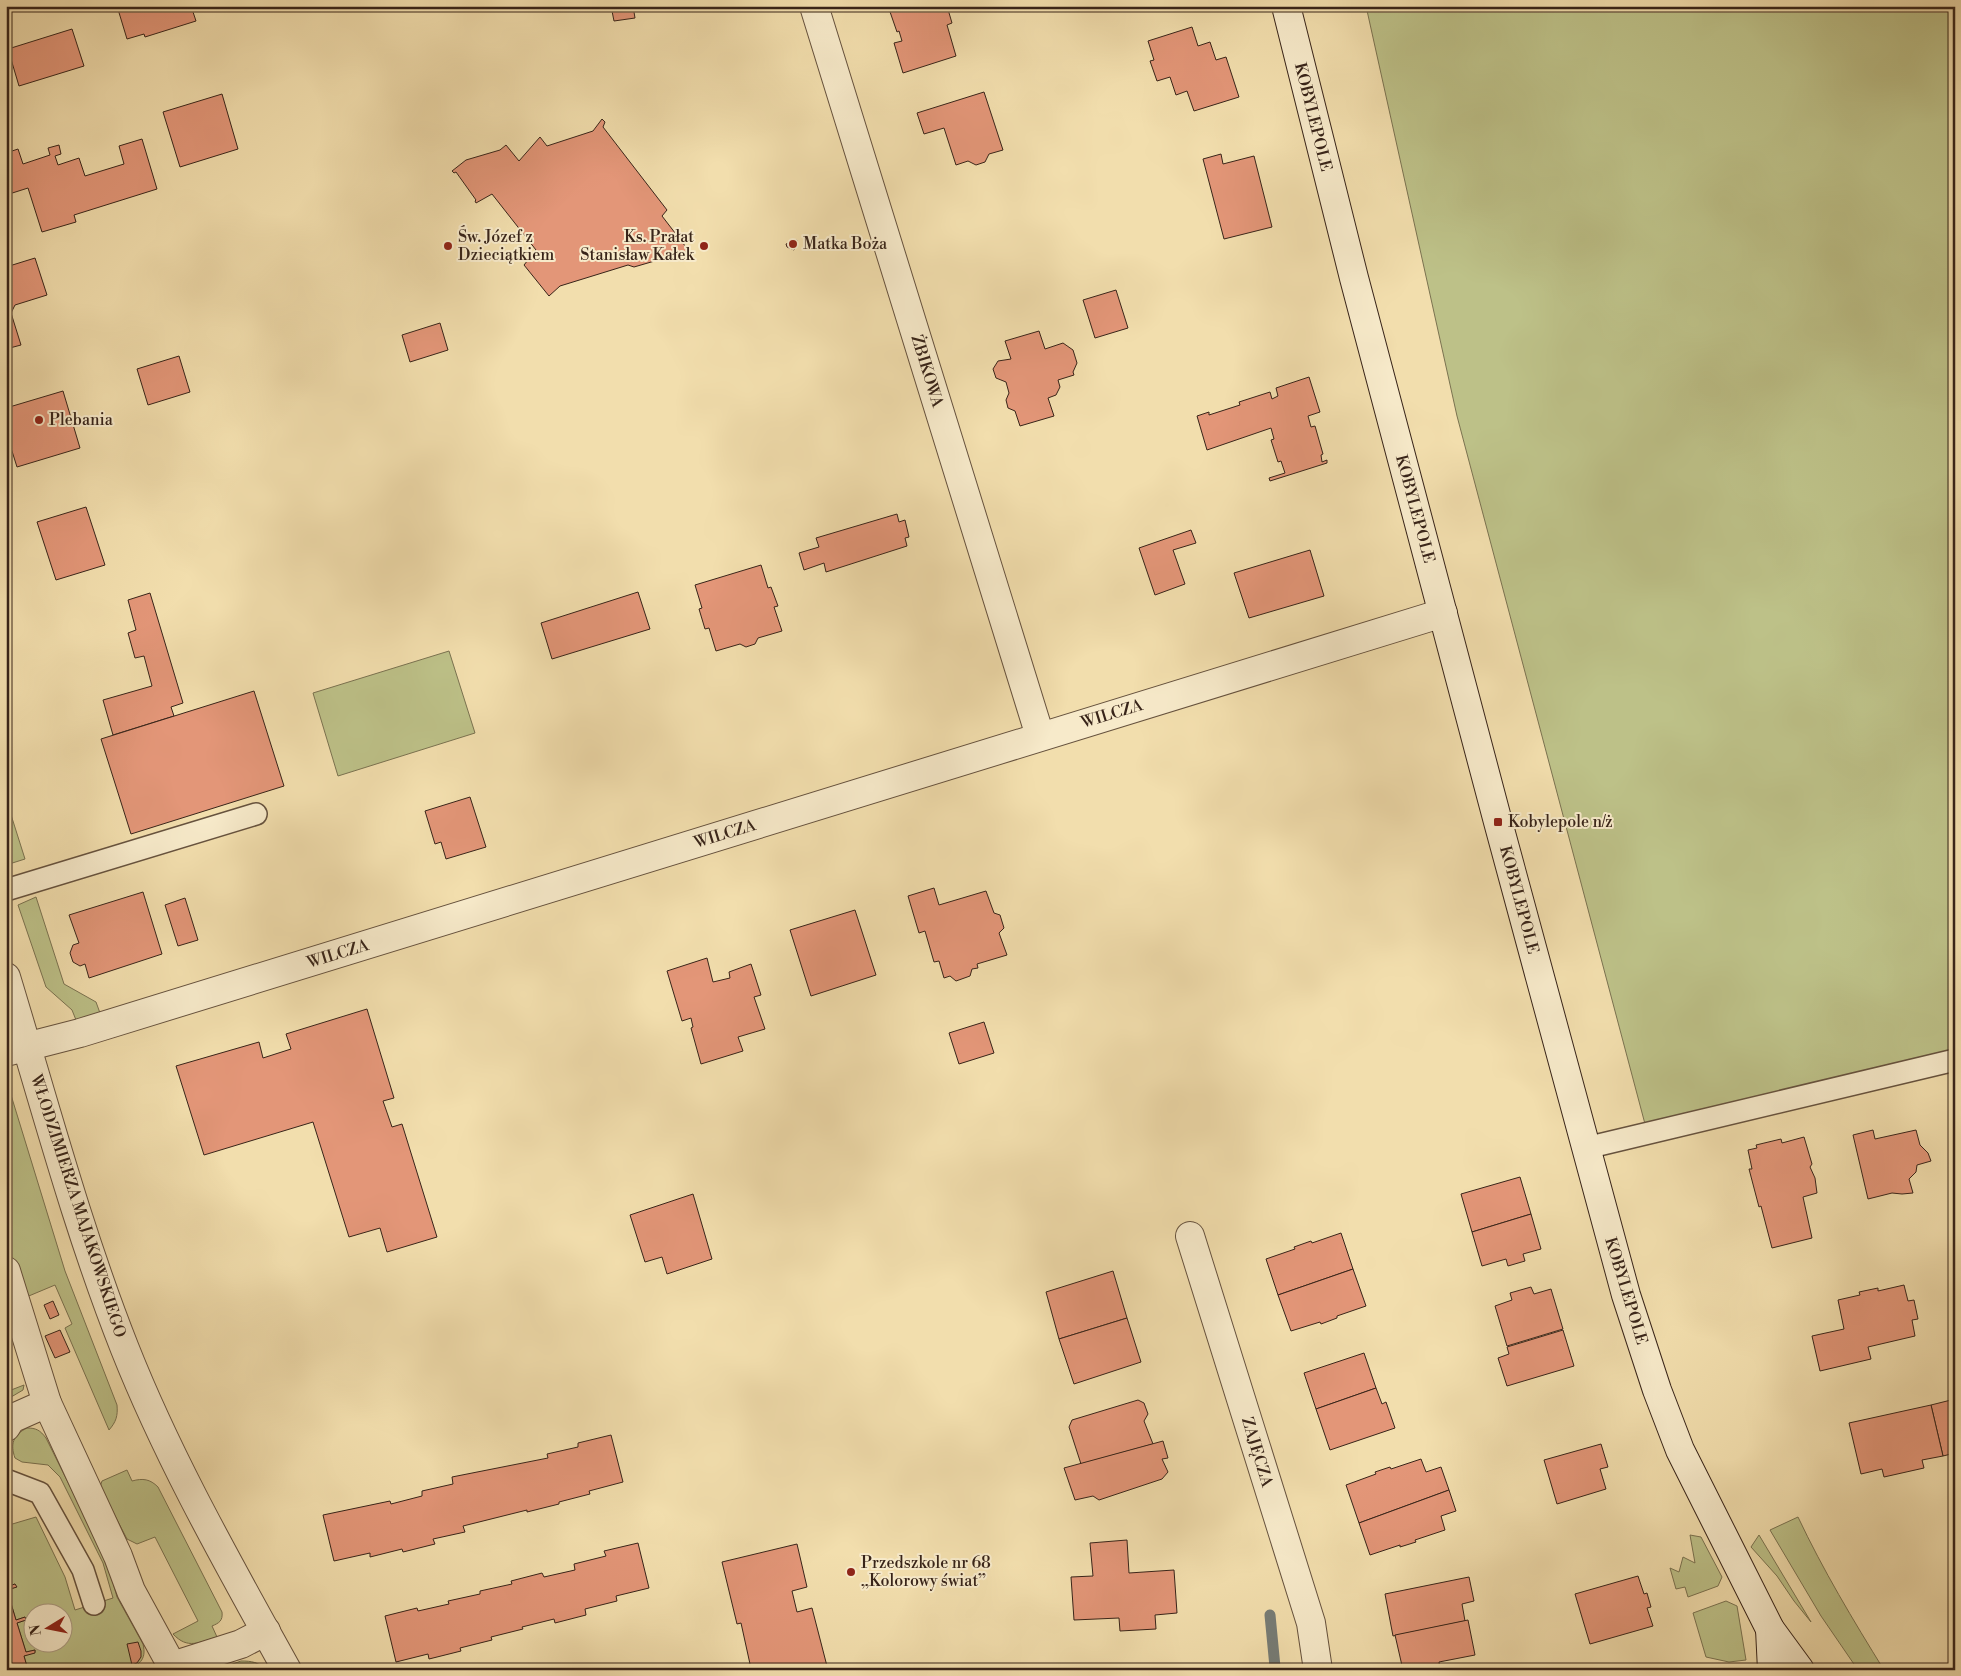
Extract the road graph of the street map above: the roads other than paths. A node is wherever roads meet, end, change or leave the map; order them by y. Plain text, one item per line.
1 (814, 6) edge
2 (1286, 6) edge
3 (1443, 613) junction
4 (1040, 736) junction
5 (256, 814) dead end
6 (6, 890) edge
7 (6, 977) edge
8 (16, 1050) edge
9 (1955, 1060) edge
10 (1586, 1148) junction
11 (1190, 1236) dead end
12 (6, 1271) edge
13 (47, 1404) junction
14 (6, 1427) edge
15 (6, 1480) edge
16 (94, 1604) dead end
17 (1770, 1629) junction
18 (266, 1631) junction
19 (166, 1668) edge
20 (287, 1670) edge
21 (1318, 1670) edge
22 (1772, 1670) edge
23 (1800, 1670) edge

1 - 4 street, ŻBIKOWA
2 - 3 street, KOBYLEPOLE
3 - 4 street, WILCZA
3 - 10 street, KOBYLEPOLE
4 - 8 street, WILCZA
5 - 6 lane
7 - 8 street, WŁODZIMIERZA MAJAKOWSKIEGO
8 - 18 street, WŁODZIMIERZA MAJAKOWSKIEGO
9 - 10 lane
10 - 17 street, KOBYLEPOLE
11 - 21 street, ZAJĘCZA
12 - 13 street
13 - 14 street
13 - 19 street
15 - 16 lane
17 - 22 street, KOBYLEPOLE
17 - 23 street, KOBYLEPOLE
18 - 19 street
18 - 20 street, WŁODZIMIERZA MAJAKOWSKIEGO

